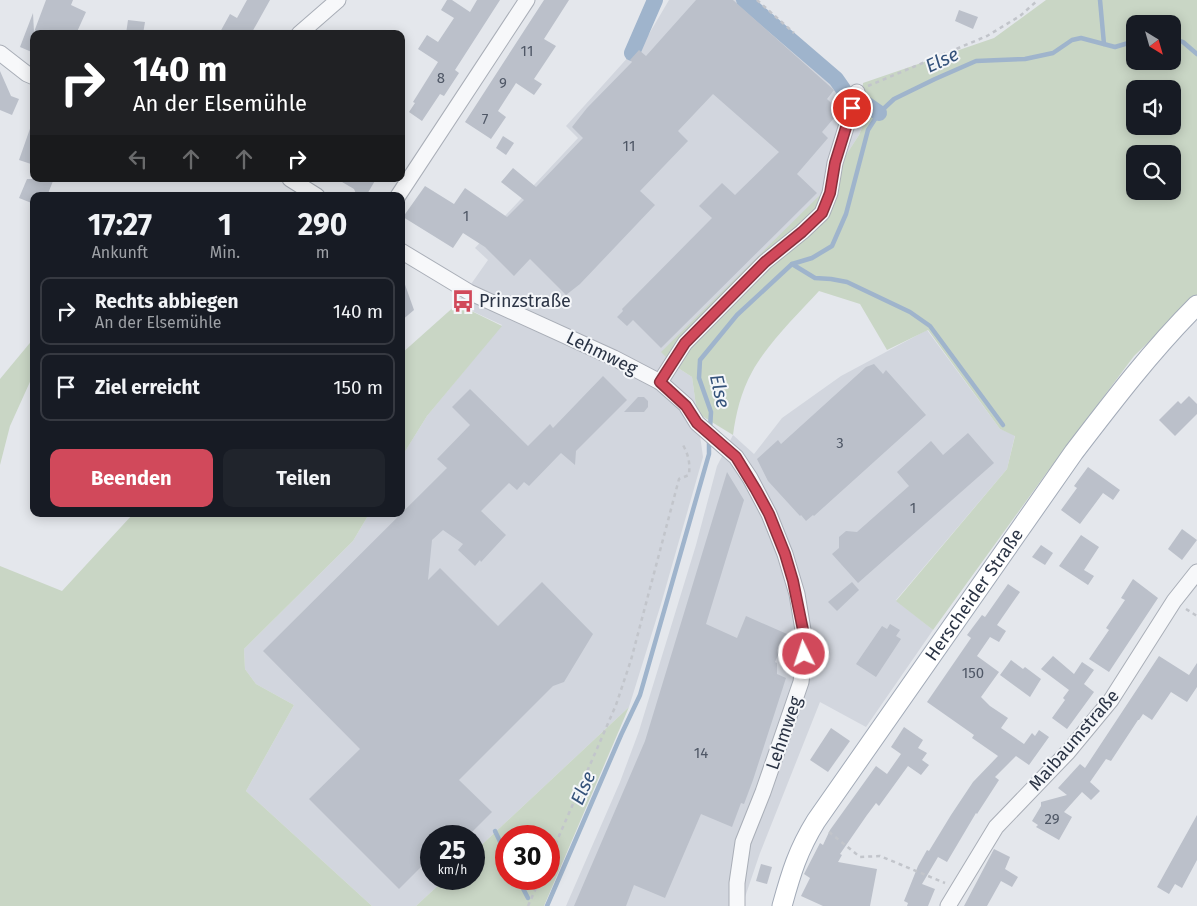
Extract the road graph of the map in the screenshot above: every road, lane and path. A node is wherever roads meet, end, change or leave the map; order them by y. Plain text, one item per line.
1 (338, 0) edge
2 (527, 0) edge
3 (757, 0) edge
4 (1038, 0) edge
5 (304, 30) edge
6 (794, 33) dead end
7 (0, 53) edge
8 (30, 75) edge
9 (857, 92) joint
10 (295, 182) edge
11 (311, 192) edge
12 (401, 192) edge
13 (405, 253) edge
14 (1197, 305) edge
15 (660, 382) junction
16 (683, 446) dead end
17 (1197, 572) edge
18 (816, 821) junction
19 (560, 834) edge
20 (958, 888) junction
21 (535, 890) edge
22 (528, 906) edge
23 (737, 906) edge
24 (782, 906) edge
25 (948, 906) edge

1 - 5 street
2 - 12 street
3 - 6 path
4 - 9 path
7 - 8 street
9 - 15 street
10 - 11 street
13 - 15 street, Lehmweg
14 - 18 main road, Herscheider Straße
15 - 23 street, Lehmweg
16 - 19 path
17 - 20 street, Maibaumstraße
18 - 20 path
18 - 24 main road, Herscheider Straße
20 - 25 street, Maibaumstraße
21 - 22 path

